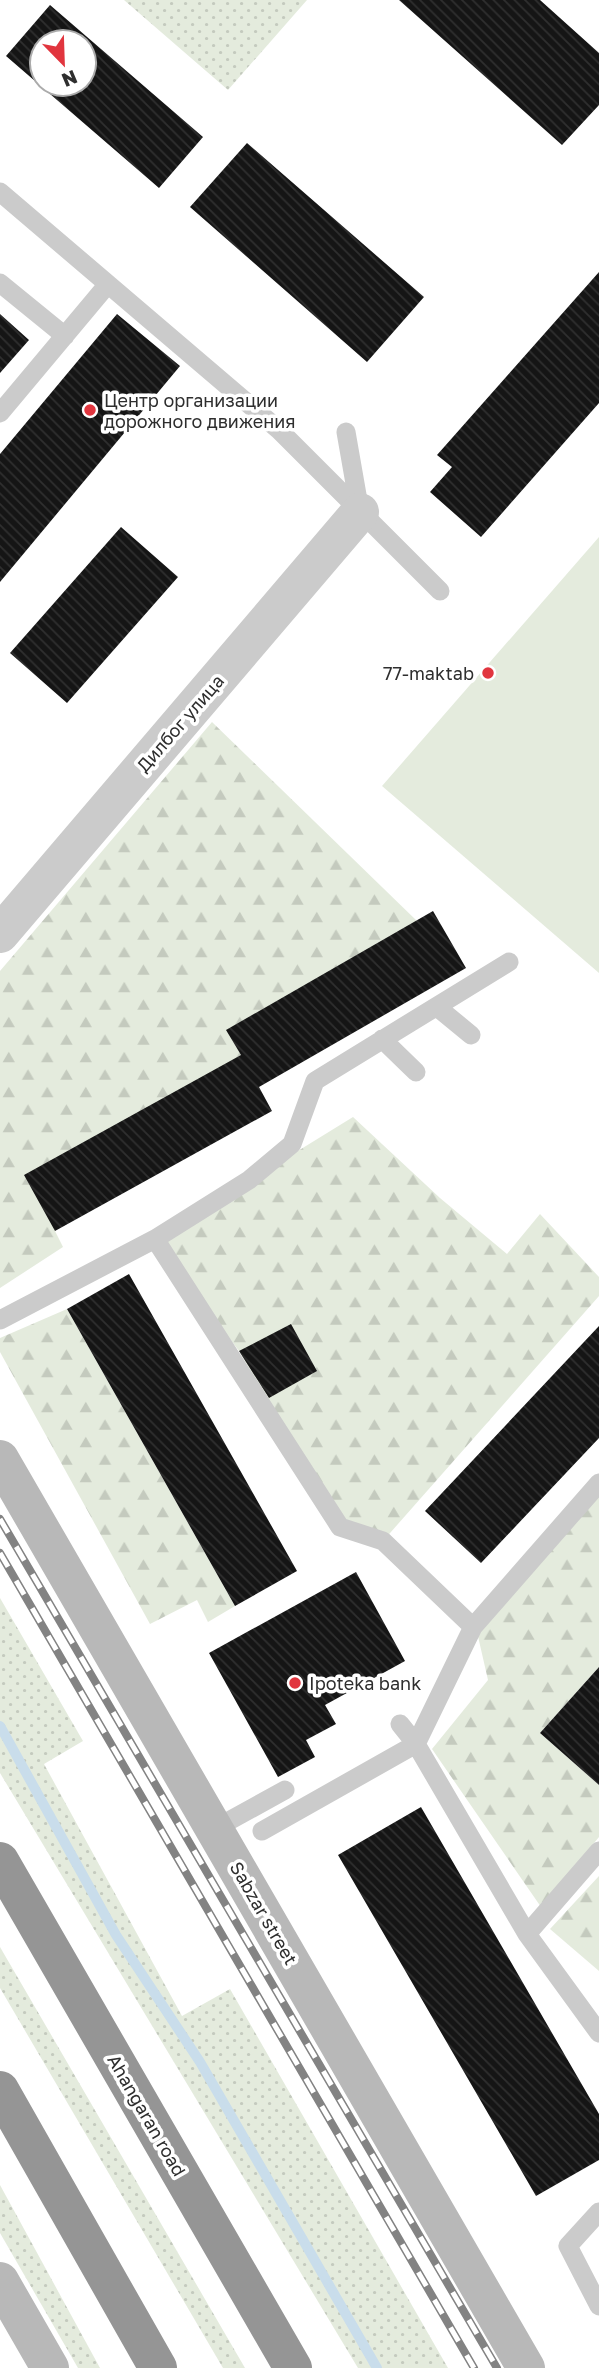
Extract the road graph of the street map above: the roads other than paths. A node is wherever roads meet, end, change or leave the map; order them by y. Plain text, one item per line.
1 (0, 192) edge
2 (0, 283) edge
3 (108, 284) junction
4 (65, 336) junction
5 (0, 413) edge
6 (346, 432) dead end
7 (360, 512) junction
8 (440, 592) dead end
9 (0, 934) edge
10 (509, 962) dead end
11 (437, 1007) junction
12 (471, 1035) dead end
13 (382, 1039) junction
14 (416, 1072) dead end
15 (155, 1239) junction
16 (0, 1320) edge
17 (0, 1460) edge
18 (599, 1483) edge
19 (473, 1627) junction
20 (400, 1724) dead end
21 (416, 1744) junction
22 (285, 1790) dead end
23 (216, 1828) junction
24 (262, 1830) dead end
25 (599, 1852) edge
26 (0, 1861) edge
27 (527, 1934) junction
28 (598, 2031) edge
29 (0, 2090) edge
30 (599, 2212) edge
31 (0, 2281) edge
32 (599, 2306) edge
33 (50, 2368) edge
34 (158, 2368) edge
35 (293, 2368) edge
36 (526, 2368) edge

1 - 3 lane
2 - 4 lane
3 - 4 lane
3 - 7 lane
4 - 5 lane
6 - 7 lane
7 - 8 lane
7 - 9 street, Дилбог улица
10 - 11 lane
11 - 12 lane
11 - 13 lane
13 - 14 lane
13 - 15 lane
15 - 16 lane
15 - 19 lane
17 - 23 street, Sabzar street
18 - 19 lane
19 - 21 lane
20 - 21 lane
21 - 24 lane
21 - 27 lane
22 - 23 lane
23 - 36 street, Sabzar street
25 - 27 lane
26 - 35 highway, Ahangaran road
27 - 28 lane
29 - 34 highway
30 - 32 lane
31 - 33 street

